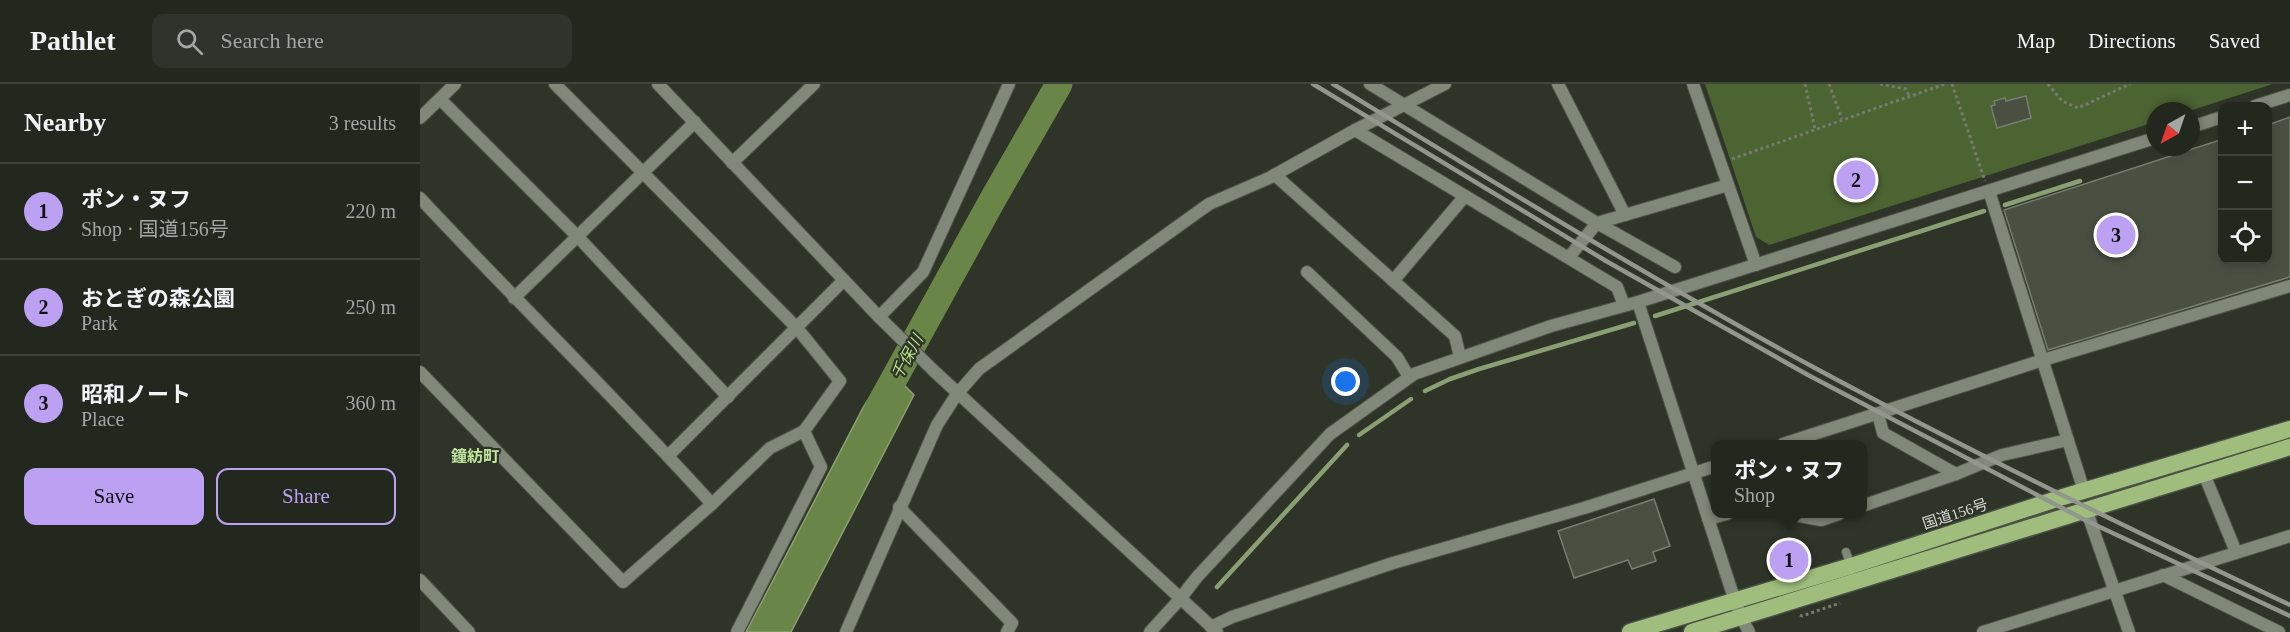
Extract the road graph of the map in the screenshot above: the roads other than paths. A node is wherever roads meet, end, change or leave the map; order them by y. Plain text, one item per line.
1 (455, 84) edge
2 (555, 84) edge
3 (658, 84) edge
4 (814, 84) edge
5 (1009, 84) edge
6 (1370, 84) edge
7 (1445, 84) edge
8 (1558, 84) edge
9 (1693, 84) edge
10 (2290, 95) edge
11 (420, 99) edge
12 (440, 99) junction
13 (2268, 102) edge
14 (1403, 105) junction
15 (424, 113) edge
16 (2218, 119) edge
17 (695, 122) junction
18 (2200, 124) edge
19 (1355, 130) junction
20 (2146, 141) edge
21 (732, 163) junction
22 (643, 173) junction
23 (1275, 175) junction
24 (1728, 185) junction
25 (1989, 191) junction
26 (1465, 196) junction
27 (420, 198) edge
28 (1625, 215) junction
29 (1597, 223) junction
30 (578, 237) junction
31 (1569, 257) junction
32 (1756, 265) junction
33 (1675, 267) dead end
34 (1306, 272) dead end
35 (844, 280) junction
36 (1393, 281) junction
37 (2290, 286) edge
38 (514, 298) junction
39 (1638, 302) junction
40 (1624, 305) junction
41 (879, 317) junction
42 (797, 328) junction
43 (1460, 357) junction
44 (2043, 360) junction
45 (420, 372) edge
46 (1409, 377) junction
47 (957, 394) junction
48 (728, 397) junction
49 (1878, 414) junction
50 (2290, 429) edge
51 (804, 430) junction
52 (1796, 440) edge
53 (2068, 440) junction
54 (2290, 447) edge
55 (668, 456) junction
56 (1711, 468) edge
57 (1694, 473) junction
58 (1956, 474) junction
59 (2204, 474) junction
60 (2084, 491) junction
61 (711, 504) junction
62 (1867, 505) edge
63 (899, 507) junction
64 (2086, 509) junction
65 (1711, 518) edge
66 (1811, 518) edge
67 (1826, 518) edge
68 (1708, 519) junction
69 (2290, 536) edge
70 (2236, 552) junction
71 (2163, 575) junction
72 (420, 580) edge
73 (2116, 589) junction
74 (1180, 599) junction
75 (1735, 600) junction
76 (1741, 616) junction
77 (1214, 629) edge
78 (470, 632) edge
79 (737, 632) edge
80 (846, 632) edge
81 (1007, 632) edge
82 (1150, 632) edge
83 (1630, 632) edge
84 (1692, 632) edge
85 (1749, 632) edge
86 (1983, 632) edge
87 (2129, 632) edge
88 (2279, 632) edge

1 - 12 street
2 - 22 street
3 - 17 street
4 - 21 street
5 - 41 street
6 - 14 street
7 - 14 street
8 - 28 street
9 - 24 street
10 - 13 street
11 - 15 street
12 - 15 street
12 - 30 street
14 - 19 street
14 - 29 street
16 - 18 street
17 - 21 street
17 - 22 street
19 - 23 street
19 - 26 street
20 - 25 street
21 - 35 street
22 - 30 street
22 - 42 street
23 - 36 street
23 - 47 street
24 - 28 street
24 - 32 street
25 - 32 street
25 - 44 street
26 - 31 street
26 - 36 street
27 - 38 street
28 - 29 street
29 - 31 street
29 - 33 street
30 - 38 street
30 - 48 street
31 - 40 street
32 - 39 street
34 - 46 street
35 - 41 street
35 - 42 street
36 - 43 street
37 - 44 street
38 - 55 street
39 - 40 street
39 - 57 street
40 - 43 street
41 - 47 street
42 - 48 street
42 - 51 street
43 - 46 street
44 - 49 street
44 - 53 street
45 - 61 street
46 - 74 street
47 - 63 street
47 - 74 street
48 - 55 street
49 - 52 street
49 - 58 street
50 - 60 highway, 国道156号
51 - 61 street
51 - 79 street
53 - 58 street
53 - 60 street
54 - 59 highway
55 - 61 street
56 - 57 street
57 - 68 street
57 - 77 street
58 - 62 street
59 - 64 highway
59 - 70 street
60 - 75 highway, 国道156号
63 - 80 street
63 - 81 street
64 - 73 street
64 - 76 highway
65 - 68 street
66 - 67 street
68 - 75 street
69 - 70 street
70 - 71 street
71 - 73 street
71 - 88 street
72 - 78 street
73 - 86 street
73 - 87 street
74 - 77 street
74 - 82 street
75 - 76 street
75 - 83 highway, 国道156号
76 - 84 highway
76 - 85 street

